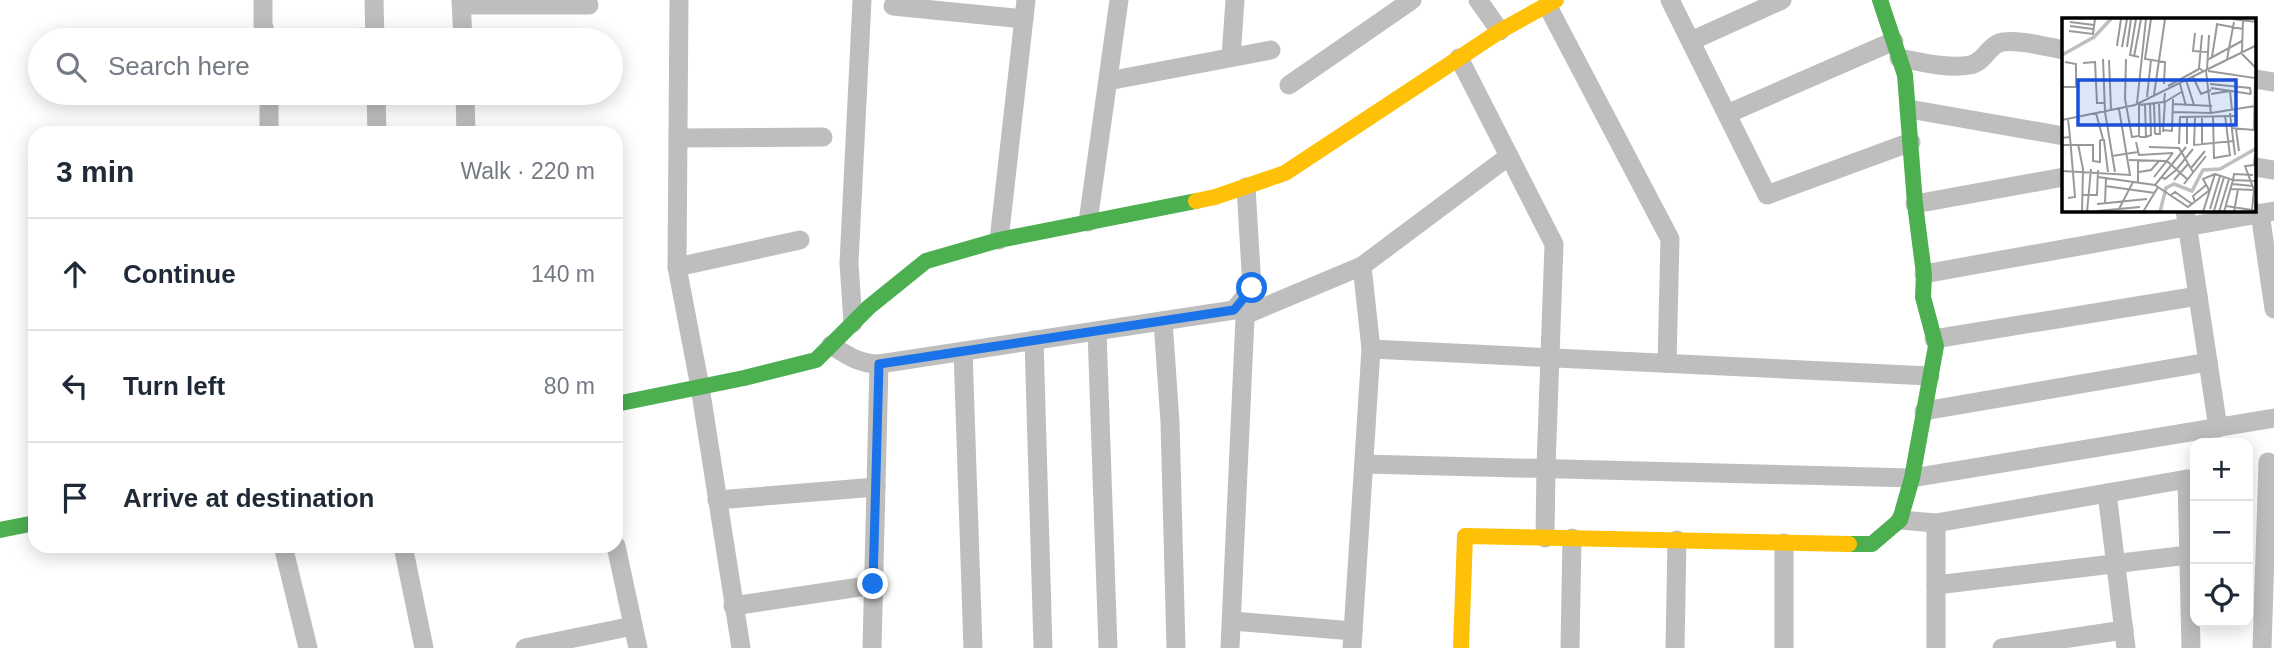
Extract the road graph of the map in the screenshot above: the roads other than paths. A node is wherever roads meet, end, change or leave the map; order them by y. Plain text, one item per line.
1 (263, 0) edge
2 (374, 0) edge
3 (679, 0) edge
4 (862, 0) edge
5 (1119, 0) edge
6 (1235, 0) edge
7 (1412, 0) edge
8 (1478, 0) edge
9 (1670, 0) edge
10 (1782, 0) edge
11 (1880, 0) edge
12 (461, 2) edge
13 (1551, 3) edge
14 (589, 5) dead end
15 (894, 6) dead end
16 (1025, 10) edge
17 (264, 28) edge
18 (375, 28) edge
19 (462, 28) edge
20 (1500, 31) junction
21 (1691, 41) junction
22 (1896, 49) junction
23 (1271, 50) dead end
24 (2062, 50) edge
25 (1230, 57) junction
26 (1459, 58) junction
27 (2256, 79) edge
28 (1108, 81) junction
29 (2274, 82) edge
30 (1289, 85) dead end
31 (269, 105) edge
32 (376, 105) edge
33 (465, 105) edge
34 (1909, 109) junction
35 (1727, 114) junction
36 (269, 126) edge
37 (377, 126) edge
38 (466, 126) edge
39 (2062, 136) edge
40 (823, 137) dead end
41 (678, 138) junction
42 (1911, 142) junction
43 (1509, 156) junction
44 (2256, 167) edge
45 (2274, 170) edge
46 (2062, 177) edge
47 (1245, 187) junction
48 (1915, 204) junction
49 (2267, 212) edge
50 (2186, 218) edge
51 (1088, 222) junction
52 (800, 240) dead end
53 (999, 240) junction
54 (1362, 266) junction
55 (677, 267) junction
56 (1924, 274) junction
57 (2198, 296) junction
58 (1245, 305) junction
59 (2274, 309) edge
60 (1163, 321) junction
61 (853, 323) junction
62 (1097, 331) junction
63 (1934, 339) junction
64 (1034, 340) junction
65 (831, 345) junction
66 (1371, 349) junction
67 (963, 351) junction
68 (1550, 358) junction
69 (2208, 362) junction
70 (1667, 363) junction
71 (879, 364) junction
72 (1930, 376) junction
73 (700, 387) junction
74 (623, 403) edge
75 (1924, 411) junction
76 (2274, 418) edge
77 (2218, 428) junction
78 (2268, 462) dead end
79 (1364, 464) junction
80 (1546, 467) junction
81 (1912, 478) junction
82 (2190, 481) edge
83 (876, 487) junction
84 (2107, 493) junction
85 (717, 500) junction
86 (2190, 501) edge
87 (2253, 512) edge
88 (2266, 518) junction
89 (1900, 520) junction
90 (1936, 523) junction
91 (28, 524) edge
92 (0, 530) edge
93 (1545, 538) junction
94 (1572, 538) junction
95 (1677, 540) junction
96 (1784, 543) junction
97 (285, 553) edge
98 (404, 553) edge
99 (617, 553) edge
100 (2188, 555) junction
101 (2117, 563) junction
102 (873, 584) junction
103 (1936, 585) junction
104 (733, 606) junction
105 (1232, 621) junction
106 (633, 626) junction
107 (2125, 639) edge
108 (1353, 640) edge
109 (308, 648) edge
110 (424, 648) edge
111 (525, 648) edge
112 (638, 648) edge
113 (741, 648) edge
114 (872, 648) edge
115 (973, 648) edge
116 (1043, 648) edge
117 (1108, 648) edge
118 (1176, 648) edge
119 (1230, 648) edge
120 (1461, 648) edge
121 (1570, 648) edge
122 (1675, 648) edge
123 (1784, 648) edge
124 (1936, 648) edge
125 (2002, 648) edge
126 (2191, 648) edge
127 (2262, 648) edge

1 - 17 street
2 - 18 street
3 - 41 street
4 - 61 street
5 - 28 street
6 - 25 street
7 - 30 street
8 - 20 street
9 - 21 street
10 - 21 street
11 - 22 street
12 - 14 street
12 - 19 street
13 - 20 street
13 - 70 street
15 - 16 street
16 - 53 street
20 - 26 street
21 - 35 street
22 - 24 street
22 - 34 street
22 - 35 street
23 - 25 street
25 - 28 street
26 - 43 street
26 - 47 street
27 - 29 street
28 - 51 street
31 - 36 street
32 - 37 street
33 - 38 street
34 - 39 street
34 - 42 street
35 - 42 street
40 - 41 street
41 - 55 street
42 - 48 street
43 - 54 street
43 - 68 street
44 - 45 street
46 - 48 street
47 - 51 street
47 - 58 street
48 - 56 street
49 - 50 street
49 - 59 street
50 - 56 street
50 - 57 street
51 - 53 street
52 - 55 street
53 - 61 street
54 - 58 street
54 - 66 street
55 - 73 street
56 - 63 street
57 - 63 street
57 - 69 street
58 - 60 street
58 - 105 street
60 - 62 street
60 - 118 street
61 - 65 street
62 - 64 street
62 - 117 street
63 - 72 street
64 - 67 street
64 - 116 street
65 - 71 street
65 - 73 street
66 - 68 street
66 - 79 street
67 - 71 street
67 - 115 street
68 - 70 street
68 - 80 street
69 - 75 street
69 - 77 street
70 - 72 street
71 - 83 street
72 - 75 street
73 - 74 street
73 - 85 street
75 - 81 street
76 - 77 street
77 - 81 street
78 - 88 street
79 - 80 street
79 - 108 street
80 - 81 street
80 - 93 street
81 - 89 street
82 - 84 street
83 - 85 street
83 - 102 street
84 - 90 street
84 - 101 street
85 - 104 street
86 - 100 street
87 - 88 street
88 - 127 street
89 - 90 street
89 - 96 street
90 - 103 street
91 - 92 street
93 - 94 street
93 - 120 street
94 - 95 street
94 - 121 street
95 - 96 street
95 - 122 street
96 - 123 street
97 - 109 street
98 - 110 street
99 - 106 street
100 - 101 street
100 - 126 street
101 - 103 street
101 - 107 street
102 - 104 street
102 - 114 street
103 - 124 street
104 - 113 street
105 - 108 street
105 - 119 street
106 - 111 street
106 - 112 street
107 - 125 street

